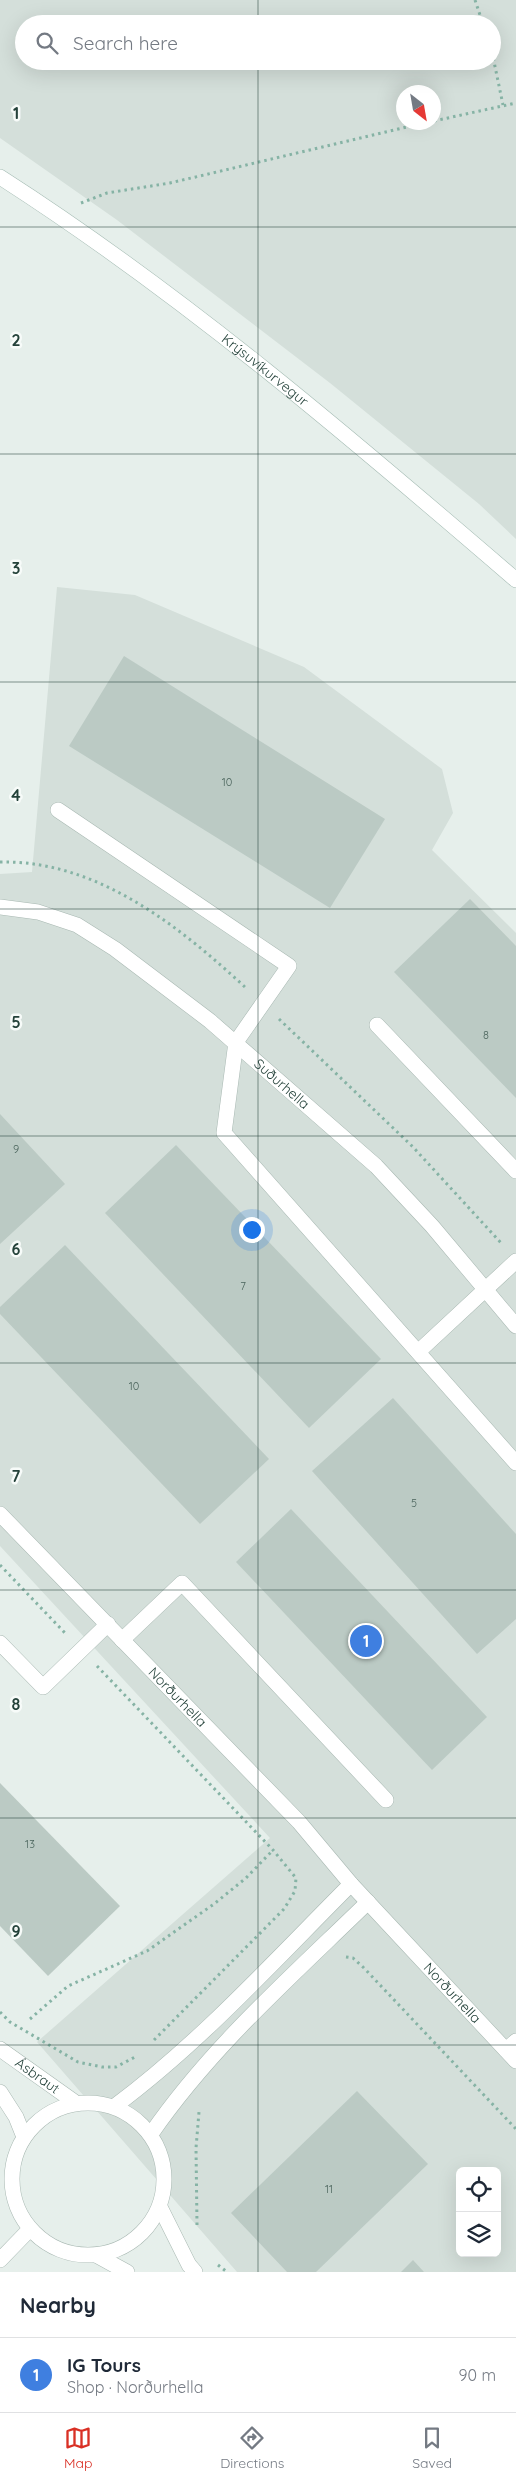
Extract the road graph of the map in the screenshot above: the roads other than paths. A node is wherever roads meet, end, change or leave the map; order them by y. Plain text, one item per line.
1 (0, 177) edge
2 (516, 580) edge
3 (58, 810) dead end
4 (0, 907) edge
5 (377, 1025) dead end
6 (236, 1042) junction
7 (516, 1171) edge
8 (516, 1262) edge
9 (485, 1289) junction
10 (516, 1326) edge
11 (418, 1352) junction
12 (516, 1463) edge
13 (0, 1514) edge
14 (108, 1624) junction
15 (122, 1640) junction
16 (0, 1643) edge
17 (386, 1800) dead end
18 (351, 1884) junction
19 (368, 1902) junction
20 (0, 2049) edge
21 (513, 2051) edge
22 (0, 2092) edge
23 (76, 2103) junction
24 (115, 2106) junction
25 (151, 2134) junction
26 (24, 2137) junction
27 (160, 2207) junction
28 (30, 2229) junction
29 (96, 2255) junction
30 (0, 2260) edge
31 (127, 2272) edge
32 (194, 2272) edge

1 - 2 street, Krýsuvíkurvegur
3 - 6 street
4 - 6 street, Suðurhella
5 - 7 street
6 - 9 street, Suðurhella
6 - 11 street
8 - 9 street
9 - 10 street, Suðurhella
9 - 11 street
11 - 12 street
13 - 14 street, Norðurhella
14 - 15 street, Norðurhella
14 - 16 street
15 - 17 street
15 - 18 street, Norðurhella
18 - 19 street, Norðurhella
18 - 24 street
19 - 21 street, Norðurhella
19 - 25 street
20 - 23 street, Ásbraut
22 - 26 street
23 - 24 street
23 - 26 street
24 - 25 street
25 - 27 street
26 - 28 street
27 - 29 street
27 - 32 street
28 - 29 street
28 - 30 street
29 - 31 street

